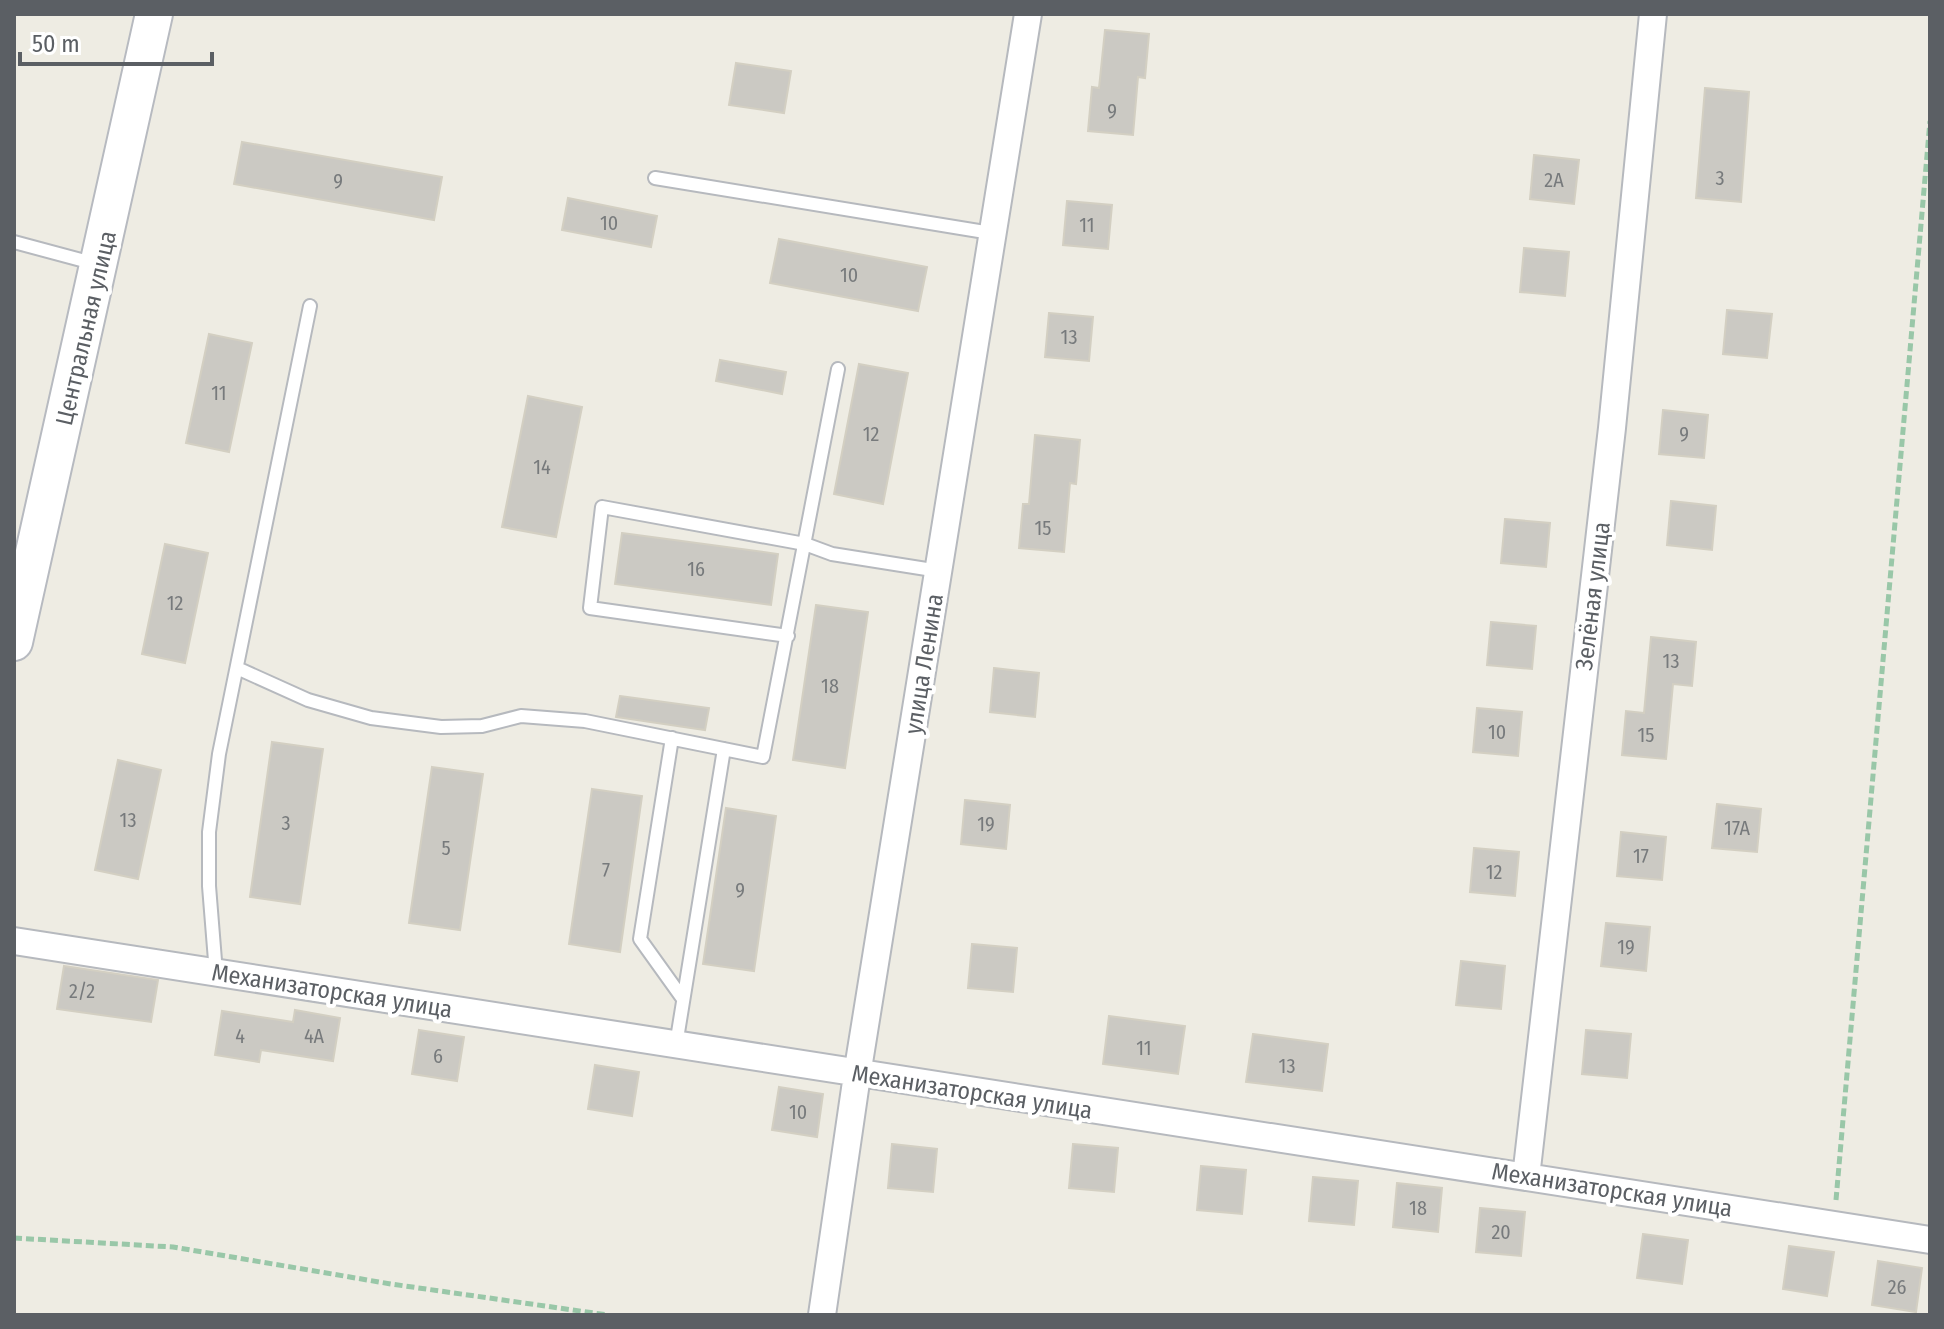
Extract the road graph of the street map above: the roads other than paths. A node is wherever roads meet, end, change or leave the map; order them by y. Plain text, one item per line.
1 (154, 14) edge
2 (1028, 14) edge
3 (1653, 14) edge
4 (655, 178) dead end
5 (991, 233) junction
6 (14, 242) edge
7 (100, 265) junction
8 (310, 306) dead end
9 (838, 369) dead end
10 (805, 544) junction
11 (939, 571) junction
12 (788, 636) junction
13 (14, 642) edge
14 (237, 668) junction
15 (672, 738) junction
16 (724, 749) junction
17 (14, 941) edge
18 (216, 973) junction
19 (683, 999) junction
20 (676, 1045) junction
21 (857, 1075) junction
22 (1526, 1177) junction
23 (1930, 1240) edge
24 (822, 1315) edge

1 - 7 street, Центральная улица
2 - 5 street, улица Ленина
3 - 22 street, Зелёная улица
4 - 5 lane
5 - 11 street, улица Ленина
6 - 7 lane
7 - 13 street, Центральная улица
8 - 14 lane
9 - 10 lane
10 - 11 lane
10 - 12 lane
10 - 12 lane
11 - 21 street, улица Ленина
12 - 16 lane
14 - 15 lane
14 - 18 lane
15 - 16 lane
15 - 19 lane
16 - 19 lane
17 - 18 street, Механизаторская улица
18 - 20 street, Механизаторская улица
19 - 20 lane
20 - 21 street, Механизаторская улица
21 - 22 street, Механизаторская улица
21 - 24 street, улица Ленина
22 - 23 street, Механизаторская улица

